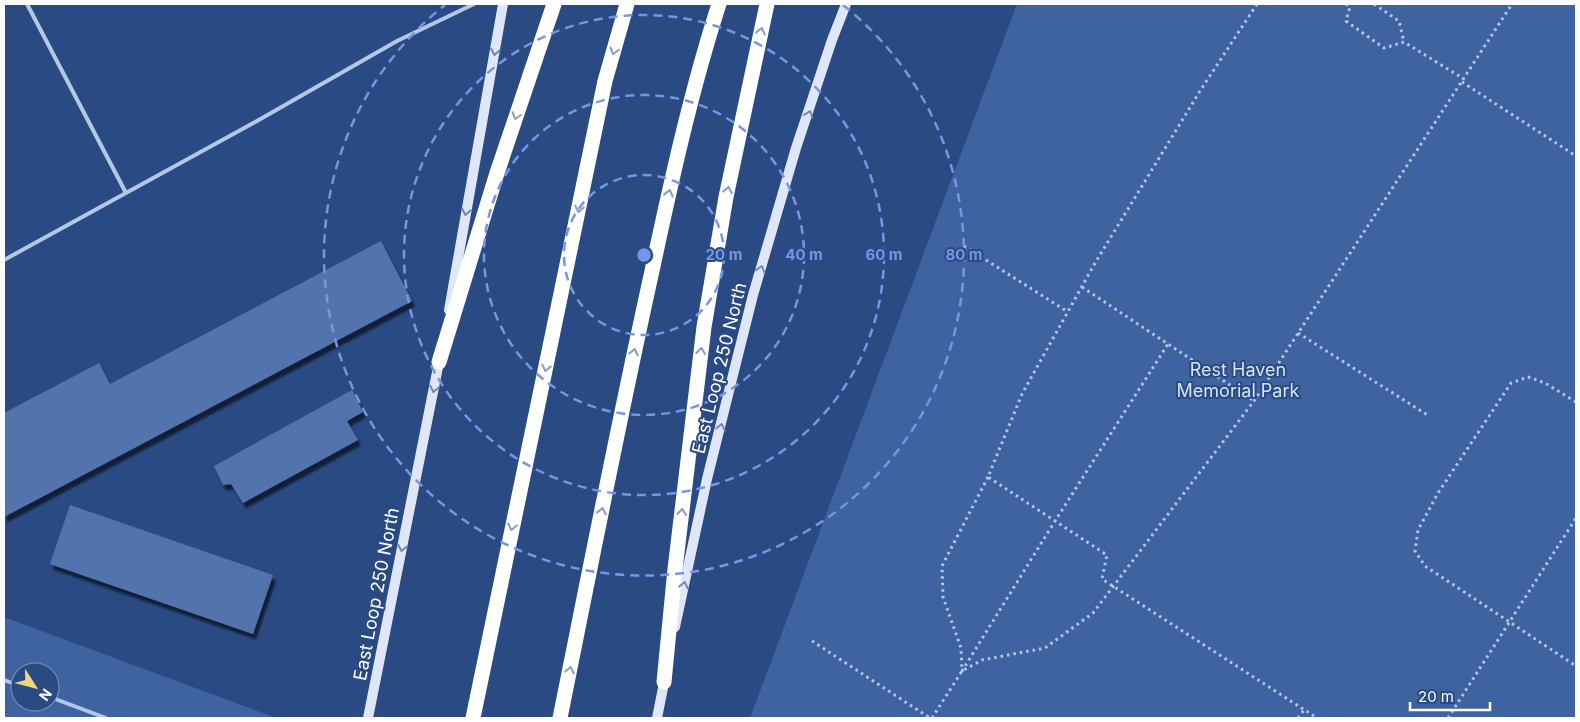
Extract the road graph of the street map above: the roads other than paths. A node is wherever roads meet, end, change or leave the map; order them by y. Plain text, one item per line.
1 (27, 4) edge
2 (474, 4) edge
3 (504, 4) edge
4 (554, 4) edge
5 (627, 4) edge
6 (718, 4) edge
7 (767, 4) edge
8 (846, 4) edge
9 (126, 193) junction
10 (4, 260) edge
11 (439, 362) junction
12 (664, 682) junction
13 (60, 701) edge
14 (106, 718) edge
15 (368, 718) edge
16 (473, 718) edge
17 (560, 718) edge
18 (657, 718) edge

1 - 9 lane
2 - 9 lane
3 -> 11 main road, East Loop 250 North
4 -> 11 highway
5 -> 16 highway
17 -> 6 highway
12 -> 7 highway
12 -> 8 main road, East Loop 250 North
9 - 10 lane
11 -> 15 main road, East Loop 250 North
12 - 18 main road, East Loop 250 North
13 - 14 lane

